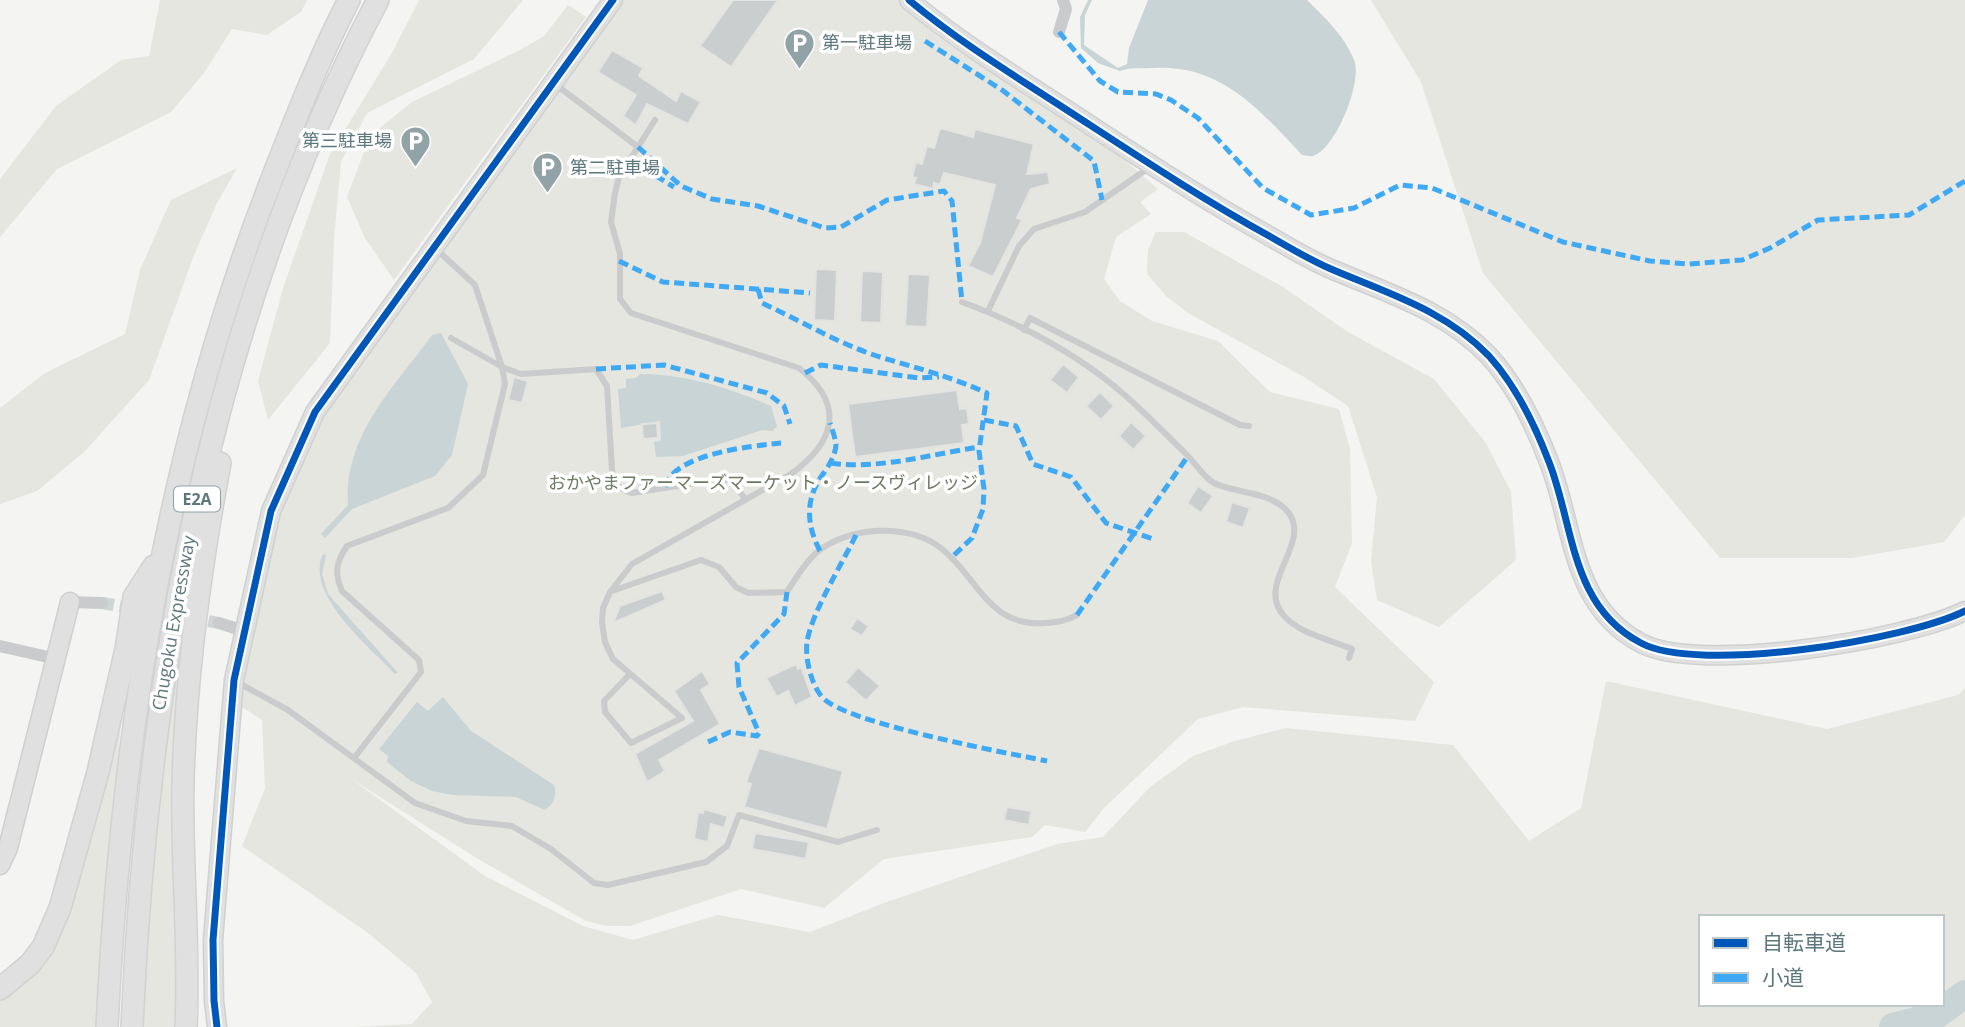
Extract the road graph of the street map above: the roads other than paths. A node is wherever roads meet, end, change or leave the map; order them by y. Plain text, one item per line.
1 (349, 0) edge
2 (378, 0) edge
3 (613, 0) edge
4 (909, 0) edge
5 (1063, 0) edge
6 (1059, 32) dead end
7 (553, 83) junction
8 (655, 121) dead end
9 (638, 147) junction
10 (1152, 166) junction
11 (434, 248) junction
12 (962, 302) dead end
13 (988, 311) junction
14 (246, 320) junction
15 (1024, 330) junction
16 (451, 338) dead end
17 (502, 367) junction
18 (1250, 426) dead end
19 (744, 499) junction
20 (161, 556) junction
21 (610, 592) junction
22 (70, 602) joint
23 (102, 603) tunnel mouth
24 (1965, 611) edge
25 (1077, 615) dead end
26 (219, 623) tunnel mouth
27 (244, 631) junction
28 (0, 646) edge
29 (1349, 658) dead end
30 (57, 659) junction
31 (630, 674) junction
32 (234, 680) junction
33 (354, 758) junction
34 (877, 830) dead end
35 (4, 846) edge
36 (0, 865) edge
37 (0, 989) edge
38 (107, 1027) edge
39 (132, 1027) edge
40 (186, 1027) edge
41 (217, 1027) edge

1 - 20 highway, Chugoku Expressway / E2A
2 - 14 highway, Chugoku Expressway / E2A
3 - 7 street
4 - 10 street
5 - 6 street
7 - 9 lane
7 - 11 street
8 - 9 lane
9 - 19 lane
10 - 13 lane
10 - 24 street
11 - 17 lane
11 - 27 street
12 - 13 lane
13 - 15 lane
14 - 39 highway, Chugoku Expressway / E2A
14 - 40 highway
15 - 18 lane
15 - 29 lane
16 - 17 lane
17 - 19 lane
17 - 33 lane
19 - 21 lane
20 - 37 highway
20 - 38 highway, Chugoku Expressway / E2A
21 - 25 lane
21 - 31 lane
22 - 23 street
22 - 30 street
26 - 27 street
27 - 32 street
28 - 30 street
30 - 35 street
31 - 31 lane
32 - 33 lane
32 - 41 street
33 - 34 lane
35 - 36 street

